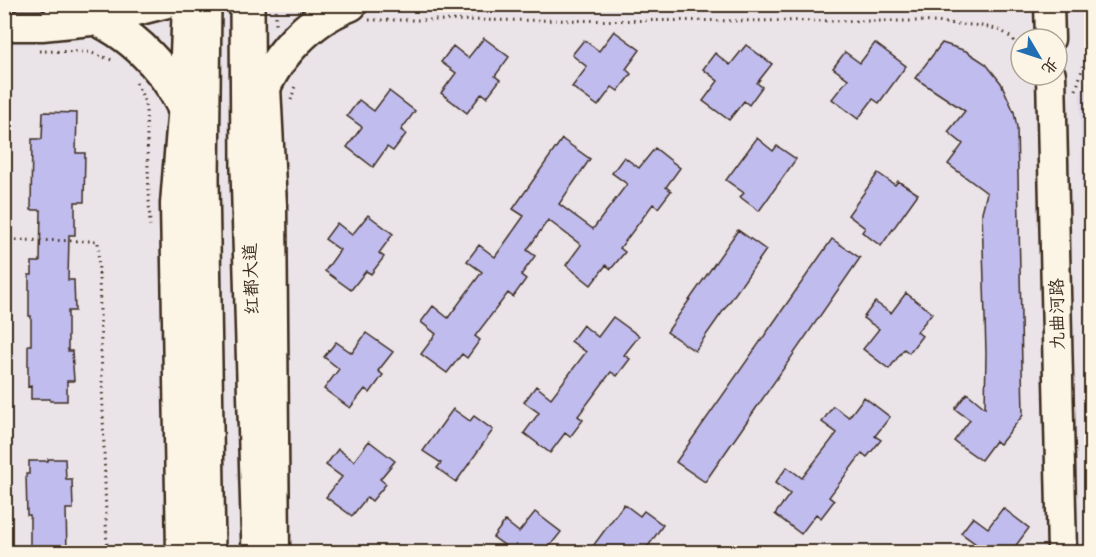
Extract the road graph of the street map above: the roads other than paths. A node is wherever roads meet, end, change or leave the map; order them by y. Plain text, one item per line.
1 (61, 4) edge
2 (164, 4) edge
3 (187, 4) edge
4 (204, 4) edge
5 (247, 4) edge
6 (259, 4) edge
7 (1049, 4) edge
8 (356, 12) edge
9 (101, 20) junction
10 (4, 26) edge
11 (1050, 27) edge
12 (1051, 87) edge
13 (284, 88) junction
14 (183, 104) junction
15 (248, 168) junction
16 (202, 179) junction
17 (181, 552) edge
18 (208, 552) edge
19 (259, 552) edge
20 (275, 552) edge
21 (1062, 552) edge

1 - 9 main road
2 - 9 street
3 - 14 street
4 - 16 main road
5 - 15 main road, 红都大道
6 - 13 street
7 - 11 street
8 - 13 main road
9 - 10 street
9 - 14 main road
12 - 21 street, 九曲河路
13 - 15 main road
13 - 20 street
14 - 16 main road
14 - 17 street
15 - 19 main road, 红都大道
16 - 18 main road

